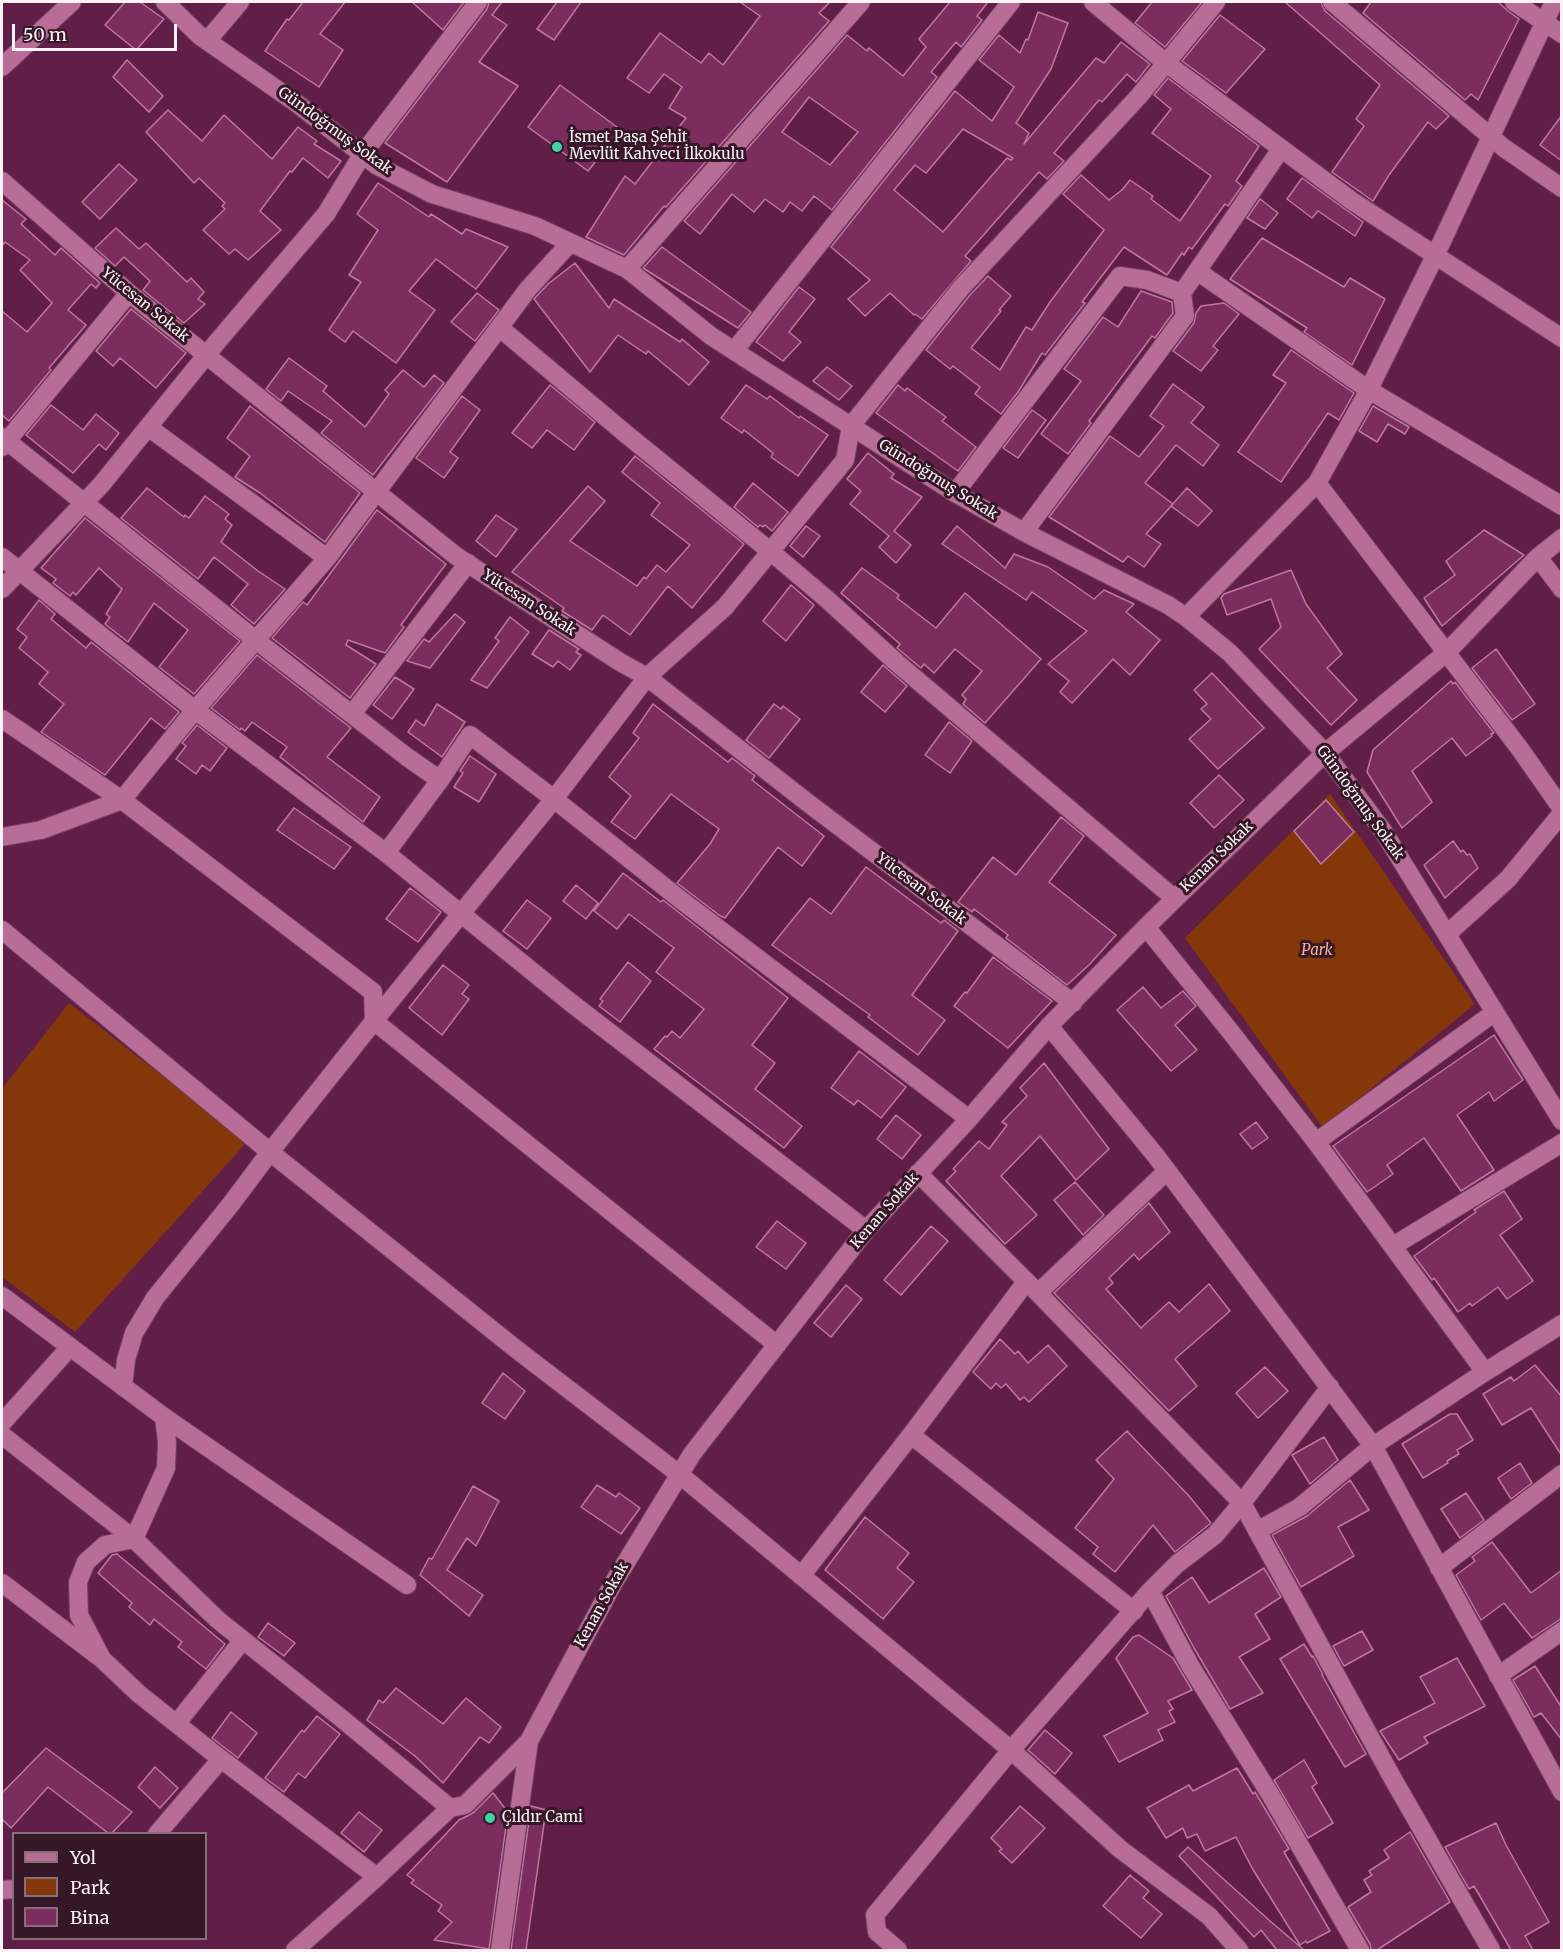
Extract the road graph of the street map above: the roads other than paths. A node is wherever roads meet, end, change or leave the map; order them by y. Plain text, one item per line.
1 (72, 2) edge
2 (165, 2) edge
3 (240, 2) edge
4 (478, 2) edge
5 (861, 2) edge
6 (1011, 2) edge
7 (1093, 2) edge
8 (1216, 2) edge
9 (1332, 2) edge
10 (1514, 2) edge
11 (1554, 2) edge
12 (1544, 22) junction
13 (1562, 34) edge
14 (207, 41) junction
15 (1166, 63) junction
16 (2, 67) edge
17 (1491, 137) junction
18 (1281, 149) junction
19 (362, 155) junction
20 (2, 181) edge
21 (1562, 188) edge
22 (570, 243) junction
23 (1435, 256) junction
24 (627, 268) junction
25 (1197, 271) junction
26 (129, 293) junction
27 (1182, 293) junction
28 (500, 328) junction
29 (1562, 338) edge
30 (734, 351) junction
31 (207, 355) junction
32 (1369, 390) junction
33 (851, 426) junction
34 (148, 427) junction
35 (3, 441) edge
36 (1317, 483) junction
37 (376, 492) junction
38 (955, 493) junction
39 (84, 503) junction
40 (1562, 506) edge
41 (1024, 532) junction
42 (1562, 538) edge
43 (771, 551) junction
44 (2, 557) edge
45 (1538, 557) junction
46 (327, 558) junction
47 (468, 563) junction
48 (20, 571) junction
49 (2, 589) edge
50 (1562, 589) edge
51 (1186, 616) junction
52 (257, 641) junction
53 (1447, 651) junction
54 (647, 677) junction
55 (195, 710) junction
56 (352, 714) junction
57 (3, 723) edge
58 (1325, 753) junction
59 (440, 780) junction
60 (554, 799) junction
61 (122, 800) junction
62 (1562, 809) edge
63 (1562, 813) edge
64 (2, 837) edge
65 (386, 854) junction
66 (1174, 898) junction
67 (462, 914) junction
68 (1146, 927) junction
69 (2, 930) edge
70 (1447, 934) junction
71 (1073, 1003) junction
72 (1495, 1012) junction
73 (374, 1021) junction
74 (1049, 1026) junction
75 (969, 1119) junction
76 (1562, 1121) edge
77 (1316, 1142) junction
78 (1562, 1143) edge
79 (270, 1152) junction
80 (1167, 1171) junction
81 (918, 1173) junction
82 (866, 1230) junction
83 (1393, 1246) junction
84 (1032, 1287) junction
85 (2, 1296) edge
86 (1562, 1324) edge
87 (777, 1344) junction
88 (69, 1347) junction
89 (1485, 1372) junction
90 (123, 1387) junction
91 (1330, 1387) junction
92 (164, 1417) junction
93 (2, 1423) edge
94 (2, 1435) edge
95 (911, 1435) junction
96 (1373, 1446) junction
97 (679, 1474) junction
98 (1562, 1474) edge
99 (1242, 1503) junction
100 (1257, 1531) junction
101 (134, 1539) junction
102 (1439, 1568) junction
103 (801, 1576) junction
104 (2, 1583) edge
105 (407, 1585) dead end
106 (1150, 1591) junction
107 (1134, 1611) junction
108 (1562, 1631) edge
109 (243, 1640) junction
110 (102, 1659) junction
111 (1498, 1676) junction
112 (177, 1723) junction
113 (529, 1741) junction
114 (1011, 1750) junction
115 (221, 1759) junction
116 (1561, 1792) edge
117 (450, 1808) junction
118 (158, 1832) edge
119 (377, 1877) junction
120 (295, 1950) edge
121 (500, 1950) edge
122 (898, 1950) edge
123 (1239, 1950) edge
124 (1360, 1950) edge
125 (1491, 1950) edge

1 - 16 street
2 - 14 street, Gündoğmuş Sokak
3 - 14 street
4 - 19 street
5 - 24 street
6 - 30 street
7 - 15 street
8 - 15 street
9 - 17 street
10 - 12 street
11 - 12 street
12 - 13 street
12 - 17 street
14 - 19 street, Gündoğmuş Sokak
15 - 18 street
15 - 33 street
17 - 21 street
17 - 23 street
18 - 23 street
18 - 25 street
19 - 22 street, Gündoğmuş Sokak
19 - 31 street
20 - 26 street, Yücesan Sokak
22 - 24 street, Gündoğmuş Sokak
22 - 28 street
23 - 29 street
23 - 32 street
24 - 30 street, Gündoğmuş Sokak
25 - 27 street
25 - 32 street
26 - 31 street, Yücesan Sokak
26 - 35 street
27 - 38 street
27 - 41 street
28 - 37 street
28 - 43 street
30 - 33 street, Gündoğmuş Sokak
31 - 34 street
31 - 37 street, Yücesan Sokak
32 - 36 street
32 - 40 street
33 - 38 street, Gündoğmuş Sokak
33 - 43 street
34 - 39 street
34 - 46 street
35 - 39 street
36 - 51 street
36 - 53 street
37 - 46 street
37 - 47 street, Yücesan Sokak
38 - 41 street, Gündoğmuş Sokak
39 - 48 street
39 - 52 street
41 - 51 street, Gündoğmuş Sokak
42 - 45 street, Kenan Sokak
43 - 54 street
43 - 66 street
44 - 48 street
45 - 50 street
45 - 53 street, Kenan Sokak
46 - 52 street
47 - 54 street, Yücesan Sokak
47 - 56 street
48 - 49 street
48 - 55 street
51 - 58 street, Gündoğmuş Sokak
52 - 55 street
52 - 56 street
53 - 58 street, Kenan Sokak
53 - 62 street
54 - 60 street
54 - 71 street, Yücesan Sokak
55 - 61 street
55 - 65 street
56 - 59 street
57 - 61 street
58 - 66 street, Kenan Sokak
58 - 70 street, Gündoğmuş Sokak
59 - 60 street
59 - 65 street
60 - 67 street
60 - 75 street
61 - 64 street
61 - 73 street
63 - 70 street
65 - 67 street
66 - 68 street, Kenan Sokak
67 - 73 street
67 - 82 street
68 - 71 street, Kenan Sokak
68 - 77 street
69 - 79 street
70 - 72 street, Gündoğmuş Sokak
71 - 74 street, Kenan Sokak
72 - 76 street, Gündoğmuş Sokak
72 - 77 street
73 - 79 street
73 - 87 street
74 - 75 street, Kenan Sokak
74 - 80 street
75 - 81 street, Kenan Sokak
77 - 83 street
78 - 83 street
79 - 90 street
79 - 97 street
80 - 84 street
80 - 91 street
81 - 82 street, Kenan Sokak
81 - 84 street
82 - 87 street, Kenan Sokak
83 - 89 street
84 - 95 street
84 - 99 street
85 - 88 street
86 - 89 street
87 - 97 street, Kenan Sokak
88 - 90 street
88 - 93 street
89 - 96 street
90 - 92 street
91 - 96 street
91 - 99 street
92 - 101 street
92 - 105 street
94 - 101 street
95 - 103 street
95 - 107 street
96 - 100 street
96 - 102 street
97 - 103 street
97 - 113 street, Kenan Sokak
98 - 102 street
99 - 100 street
99 - 106 street
100 - 125 street
101 - 109 street
101 - 110 street
102 - 111 street
103 - 114 street
104 - 110 street
106 - 107 street
106 - 124 street
107 - 114 street
108 - 111 street
109 - 112 street
109 - 117 street
110 - 112 street
111 - 116 street
112 - 115 street
113 - 117 street, Kenan Sokak
113 - 121 street
114 - 122 street
114 - 123 street
115 - 118 street
115 - 119 street
117 - 119 street, Kenan Sokak
119 - 120 street, Kenan Sokak

